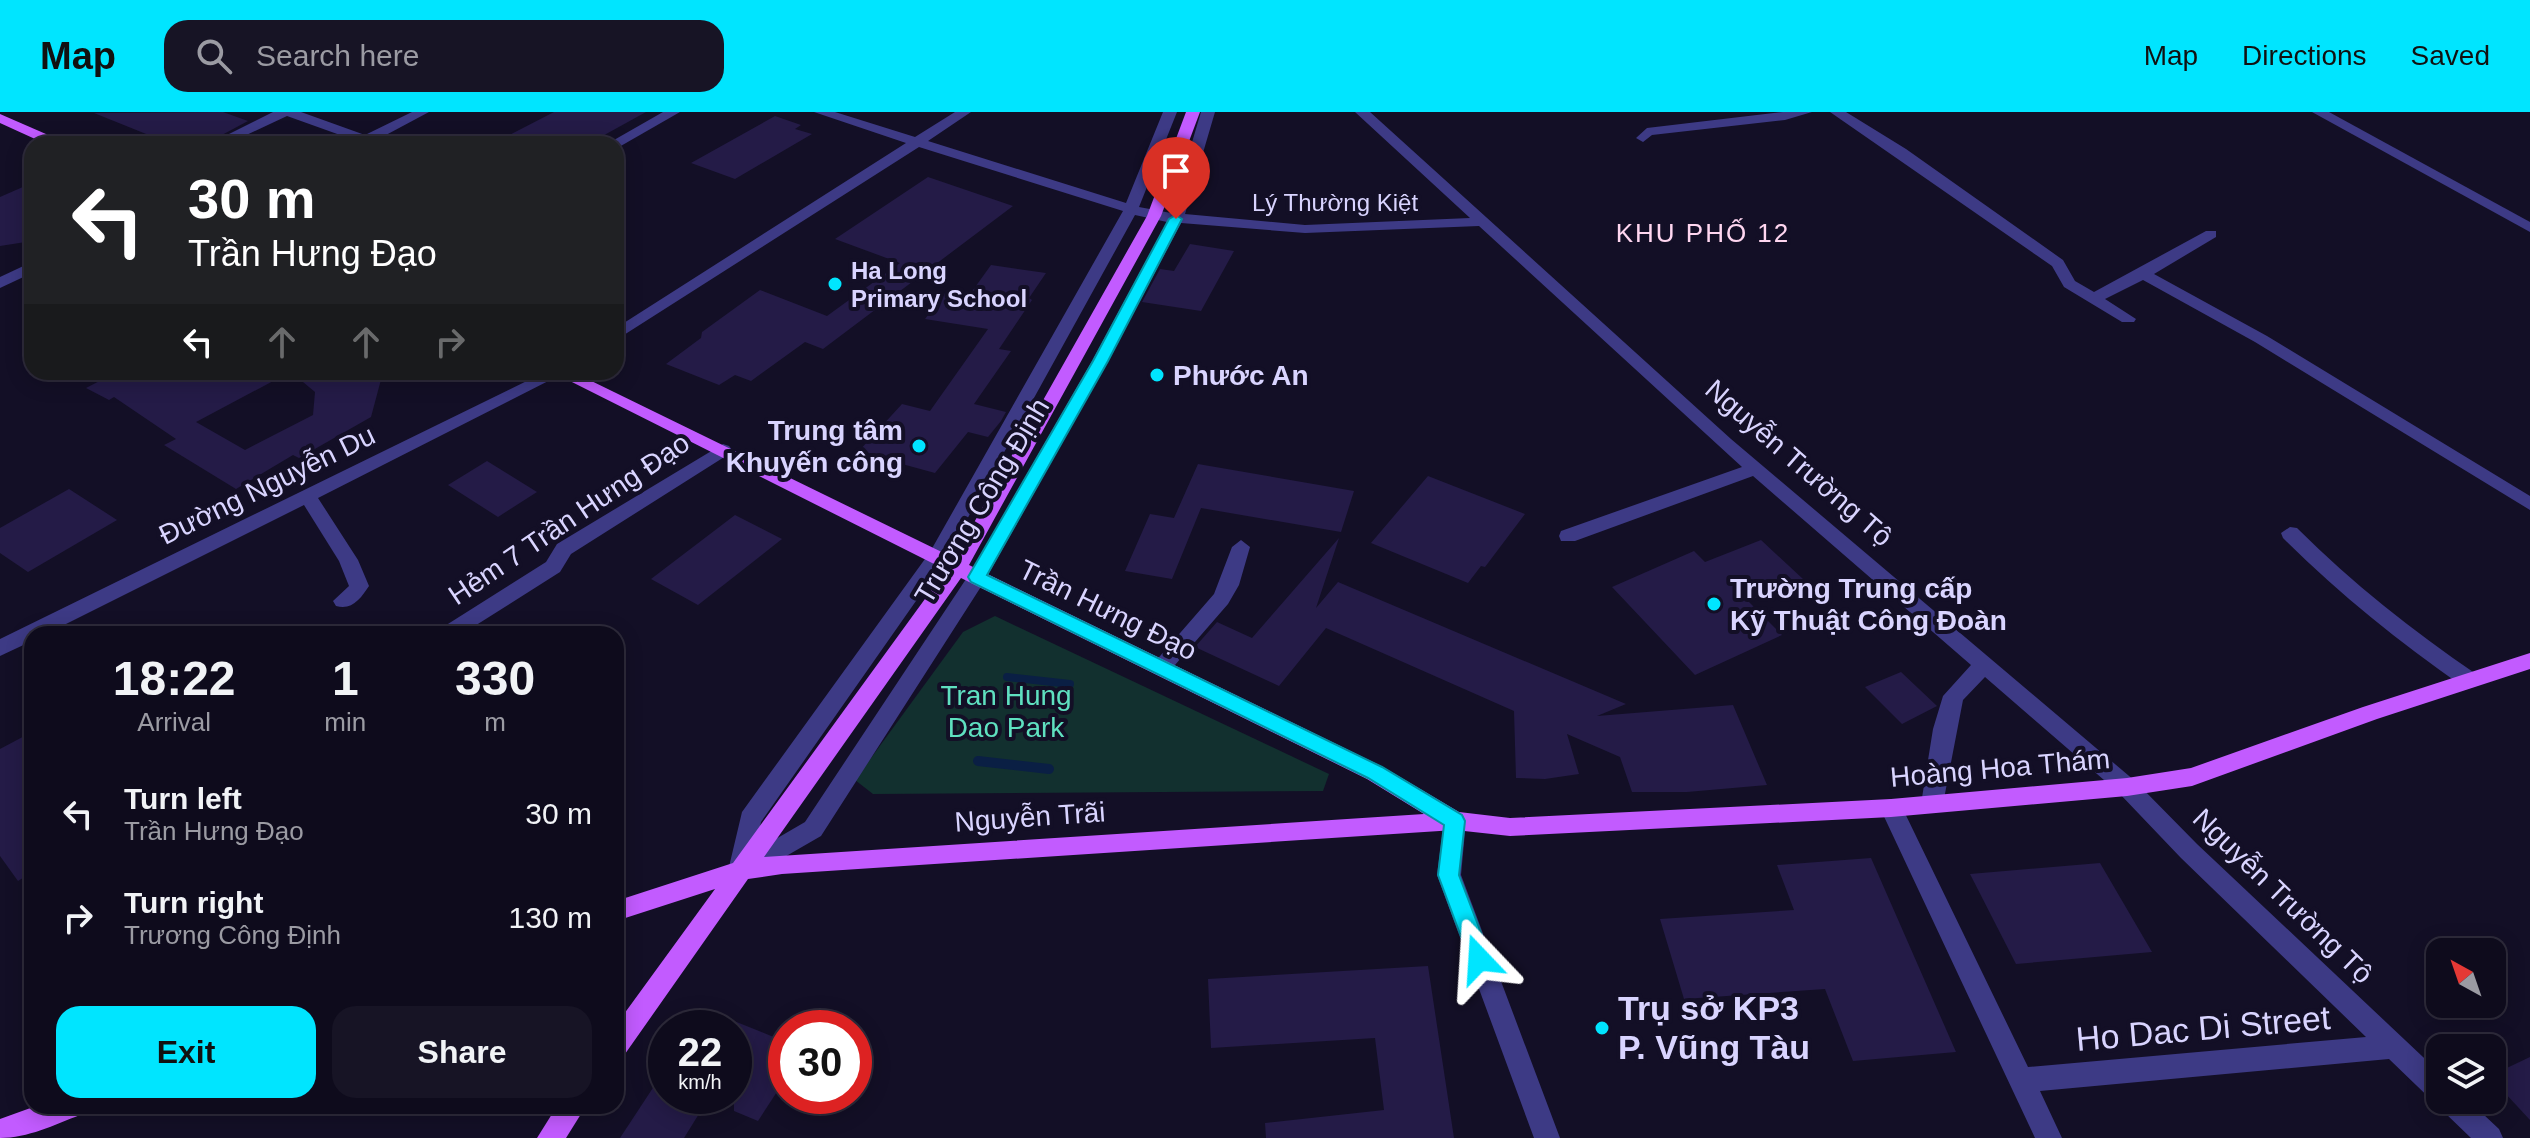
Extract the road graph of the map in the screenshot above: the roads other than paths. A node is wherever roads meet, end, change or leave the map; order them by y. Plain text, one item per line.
1 (286, 112) edge
2 (422, 112) edge
3 (673, 112) edge
4 (821, 112) edge
5 (964, 112) edge
6 (1362, 112) edge
7 (1805, 112) edge
8 (1837, 112) edge
9 (2319, 112) edge
10 (1168, 116) edge
11 (1199, 116) edge
12 (0, 118) edge
13 (39, 136) edge
14 (234, 136) edge
15 (347, 136) edge
16 (374, 136) edge
17 (1643, 138) dead end
18 (624, 139) edge
19 (920, 143) junction
20 (1130, 211) junction
21 (1154, 216) junction
22 (1176, 219) junction
23 (1481, 222) junction
24 (2530, 228) edge
25 (2211, 234) dead end
26 (24, 271) edge
27 (2143, 274) junction
28 (0, 283) edge
29 (2093, 299) junction
30 (2128, 319) dead end
31 (624, 330) edge
32 (1117, 330) junction
33 (1092, 333) junction
34 (1062, 335) junction
35 (543, 380) edge
36 (576, 380) edge
37 (723, 450) junction
38 (1755, 469) junction
39 (307, 496) junction
40 (2530, 504) edge
41 (2290, 533) dead end
42 (1568, 536) dead end
43 (1241, 547) dead end
44 (937, 556) junction
45 (957, 569) junction
46 (977, 577) junction
47 (343, 601) dead end
48 (44, 626) edge
49 (460, 626) edge
50 (24, 636) edge
51 (0, 648) edge
52 (2530, 661) edge
53 (1984, 665) junction
54 (1161, 668) junction
55 (2469, 680) junction
56 (2127, 787) junction
57 (1932, 804) junction
58 (1891, 808) junction
59 (1455, 821) junction
60 (740, 871) junction
61 (624, 908) edge
62 (624, 1035) edge
63 (2393, 1047) junction
64 (2426, 1078) edge
65 (2021, 1080) junction
66 (49, 1114) edge
67 (567, 1114) edge
68 (2464, 1114) edge
69 (0, 1132) edge
70 (550, 1138) edge
71 (1547, 1138) edge
72 (2049, 1138) edge
73 (2490, 1138) edge

1 - 14 street
1 - 15 street
2 - 16 street
3 - 18 street
4 - 19 street, Lý Thường Kiệt
5 - 19 street
6 - 23 street, Nguyễn Trường Tộ
7 - 17 street
8 - 29 street
9 - 24 street
10 - 11 street
10 - 20 street, Trương Công Định
11 - 21 main road, Trương Công Định
11 - 22 street, Trương Công Định
12 - 13 main road
19 - 20 street, Lý Thường Kiệt
19 - 31 street
20 - 21 street, Lý Thường Kiệt
20 - 34 street, Trương Công Định
21 - 22 street, Lý Thường Kiệt
21 - 33 main road, Trương Công Định
22 - 23 street, Lý Thường Kiệt
22 - 32 street, Trương Công Định
23 - 38 street, Nguyễn Trường Tộ
25 - 27 street
26 - 28 street
27 - 29 street
27 - 40 street
29 - 30 street
32 - 33 street
32 - 46 street, Trương Công Định
33 - 34 street
33 - 45 main road, Trương Công Định
34 - 44 street, Trương Công Định
35 - 39 street, Đường Nguyễn Du
36 - 37 main road, Trần Hưng Đạo
37 - 44 main road, Trần Hưng Đạo
37 - 49 street, Hẻm 7 Trần Hưng Đạo
38 - 42 street
38 - 53 street, Nguyễn Trường Tộ
39 - 47 street
39 - 48 street, Đường Nguyễn Du
41 - 55 street
43 - 54 street
44 - 45 main road, Trần Hưng Đạo
44 - 60 street, Trương Công Định
45 - 46 main road, Trần Hưng Đạo
45 - 60 main road, Trương Công Định
46 - 54 main road, Trần Hưng Đạo
46 - 60 street, Trương Công Định
50 - 51 street, Đường Nguyễn Du
52 - 55 main road, Hoàng Hoa Thám
53 - 56 street, Nguyễn Trường Tộ
53 - 57 street
54 - 59 main road, Trần Hưng Đạo
55 - 56 main road, Hoàng Hoa Thám
56 - 57 main road, Hoàng Hoa Thám
56 - 63 street, Nguyễn Trường Tộ
57 - 58 main road, Hoàng Hoa Thám
58 - 59 main road, Hoàng Hoa Thám
58 - 65 street
59 - 60 main road, Nguyễn Trãi
59 - 71 street
60 - 61 main road, Nguyễn Trãi
60 - 62 main road, Trương Công Định
63 - 64 street, Nguyễn Trường Tộ
63 - 65 street, Ho Dac Di Street
65 - 72 street
66 - 69 main road
67 - 70 main road
68 - 73 street

